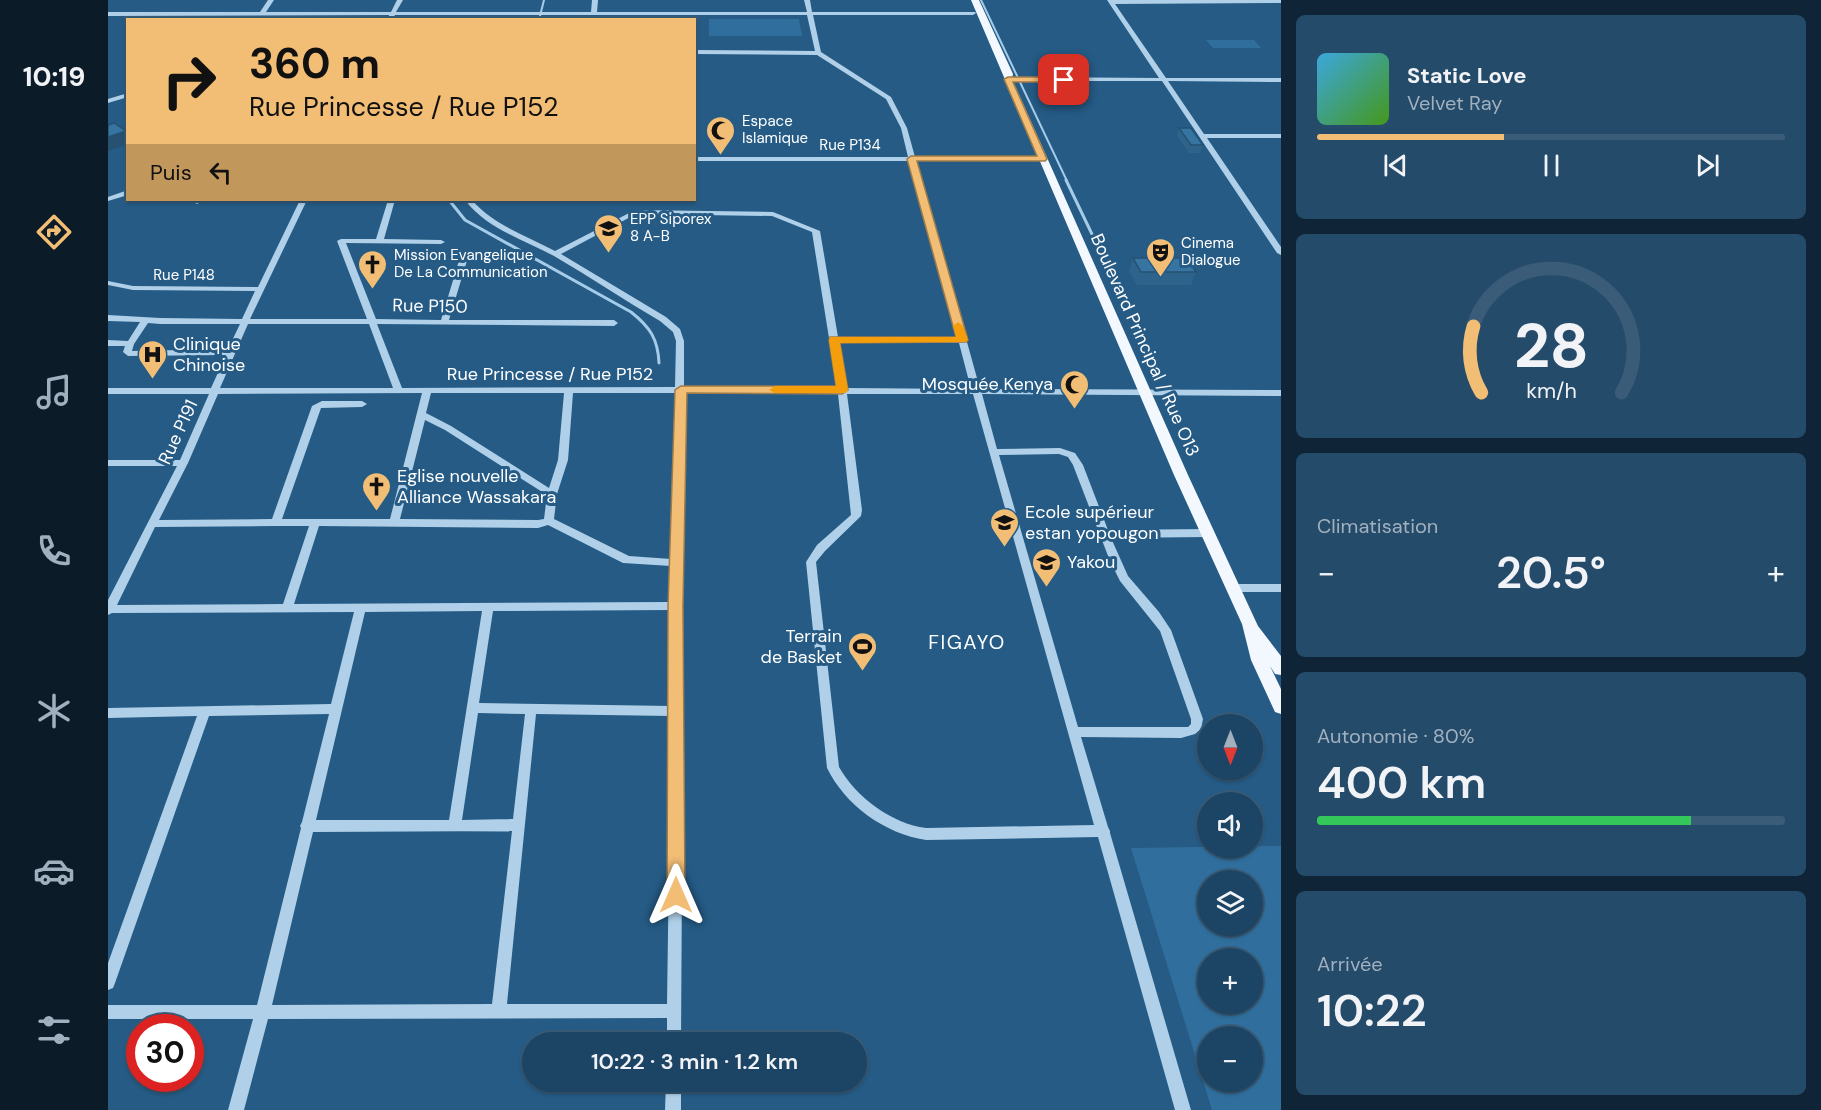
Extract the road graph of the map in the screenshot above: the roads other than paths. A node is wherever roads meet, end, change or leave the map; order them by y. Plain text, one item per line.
1 (271, 0) edge
2 (400, 0) edge
3 (595, 0) edge
4 (807, 0) edge
5 (967, 0) edge
6 (975, 0) edge
7 (1111, 1) edge
8 (1281, 1) edge
9 (809, 13) junction
10 (973, 13) junction
11 (108, 14) edge
12 (262, 14) junction
13 (594, 14) junction
14 (172, 17) edge
15 (392, 17) edge
16 (696, 52) edge
17 (818, 52) junction
18 (1008, 79) junction
19 (1165, 80) junction
20 (1281, 80) edge
21 (126, 96) edge
22 (108, 101) edge
23 (1203, 136) junction
24 (1281, 136) edge
25 (696, 159) edge
26 (911, 159) junction
27 (1042, 159) junction
28 (126, 193) edge
29 (108, 199) edge
30 (304, 201) edge
31 (392, 201) edge
32 (471, 201) edge
33 (380, 240) junction
34 (441, 242) dead end
35 (1281, 253) edge
36 (465, 254) dead end
37 (555, 254) junction
38 (108, 283) edge
39 (261, 289) junction
40 (108, 318) edge
41 (146, 320) junction
42 (245, 321) junction
43 (374, 321) junction
44 (444, 322) junction
45 (614, 324) dead end
46 (834, 340) junction
47 (962, 340) junction
48 (108, 343) edge
49 (130, 344) junction
50 (232, 352) junction
51 (569, 390) junction
52 (681, 390) junction
53 (842, 390) junction
54 (976, 390) junction
55 (108, 391) edge
56 (216, 391) junction
57 (399, 391) junction
58 (427, 391) junction
59 (1145, 393) junction
60 (1281, 393) edge
61 (362, 404) dead end
62 (421, 414) junction
63 (993, 452) junction
64 (108, 463) edge
65 (183, 463) junction
66 (552, 494) junction
67 (549, 521) junction
68 (276, 522) junction
69 (315, 523) junction
70 (394, 523) junction
71 (151, 524) junction
72 (1104, 534) junction
73 (1208, 534) junction
74 (677, 563) junction
75 (1233, 588) junction
76 (1281, 588) edge
77 (676, 606) junction
78 (287, 608) junction
79 (361, 608) junction
80 (488, 608) junction
81 (108, 610) edge
82 (1250, 624) junction
83 (1281, 669) edge
84 (1281, 707) edge
85 (474, 708) junction
86 (337, 709) junction
87 (531, 710) junction
88 (677, 711) junction
89 (204, 712) junction
90 (108, 713) edge
91 (1075, 732) junction
92 (455, 825) junction
93 (520, 825) junction
94 (306, 826) junction
95 (1104, 831) junction
96 (108, 983) edge
97 (263, 1010) junction
98 (499, 1011) junction
99 (675, 1011) junction
100 (108, 1012) edge
101 (674, 1032) edge
102 (674, 1092) edge
103 (236, 1110) edge
104 (673, 1110) edge
105 (1183, 1110) edge

1 - 12 street
2 - 15 street
3 - 13 street
4 - 9 street
5 - 10 main road, Boulevard Principal / Rue O13
6 - 18 main road, Boulevard Principal / Rue O13
7 - 8 street
7 - 19 street
9 - 10 street
9 - 13 street
9 - 17 street
10 - 18 main road, Boulevard Principal / Rue O13
11 - 14 street
12 - 14 street
12 - 15 street
13 - 15 street
16 - 17 street
17 - 26 street
18 - 19 street
18 - 27 main road, Boulevard Principal / Rue O13
19 - 20 street
19 - 23 street
21 - 22 street
23 - 24 street
23 - 35 street
25 - 26 street, Rue P134
26 - 27 street, Rue P134
26 - 47 street
27 - 59 main road, Boulevard Principal / Rue O13
28 - 29 street
30 - 39 street, Rue P191
31 - 33 street
32 - 37 street
33 - 34 street
33 - 43 street
36 - 44 street
37 - 46 street
37 - 52 street
38 - 39 street, Rue P148
39 - 42 street, Rue P191
40 - 41 street, Rue P150
41 - 42 street, Rue P150
41 - 49 street
42 - 43 street, Rue P150
42 - 50 street, Rue P191
43 - 44 street, Rue P150
43 - 57 street
44 - 45 street, Rue P150
46 - 47 street
46 - 53 street
47 - 54 street
48 - 49 street
49 - 50 street
50 - 56 street, Rue P191
51 - 52 street, Rue Princesse / Rue P152
51 - 58 street, Rue Princesse / Rue P152
51 - 66 street
52 - 53 street, Rue Princesse / Rue P152
52 - 74 street
53 - 54 street, Rue Princesse / Rue P152
53 - 95 street
54 - 59 street, Rue Princesse / Rue P152
54 - 63 street
55 - 56 street, Rue Princesse / Rue P152
56 - 57 street, Rue Princesse / Rue P152
56 - 65 street, Rue P191
57 - 58 street, Rue Princesse / Rue P152
58 - 62 street
59 - 60 street, Rue Princesse / Rue P152
59 - 73 main road, Boulevard Principal / Rue O13
61 - 68 street
62 - 66 street
62 - 70 street
63 - 72 street
63 - 91 street
64 - 65 street
65 - 71 street, Rue P191
66 - 67 street
67 - 70 street
67 - 74 street
68 - 69 street
68 - 71 street
69 - 70 street
69 - 78 street
71 - 81 street, Rue P191
72 - 73 street
72 - 91 street
73 - 75 main road, Boulevard Principal / Rue O13
74 - 77 street
75 - 76 street
75 - 82 main road, Boulevard Principal / Rue O13
77 - 80 street
77 - 88 street
78 - 79 street
78 - 81 street
79 - 80 street
79 - 86 street
80 - 85 street
82 - 83 main road, Boulevard Principal / Rue O13
82 - 84 main road, Boulevard Principal / Rue O13
85 - 87 street
85 - 92 street
86 - 89 street
86 - 94 street
87 - 88 street
87 - 93 street
88 - 99 street
89 - 90 street
89 - 96 street
91 - 95 street
92 - 93 street
92 - 94 street
93 - 98 street
94 - 97 street
95 - 105 street
97 - 98 street
97 - 100 street
97 - 103 street
98 - 99 street
99 - 101 street
102 - 104 street

